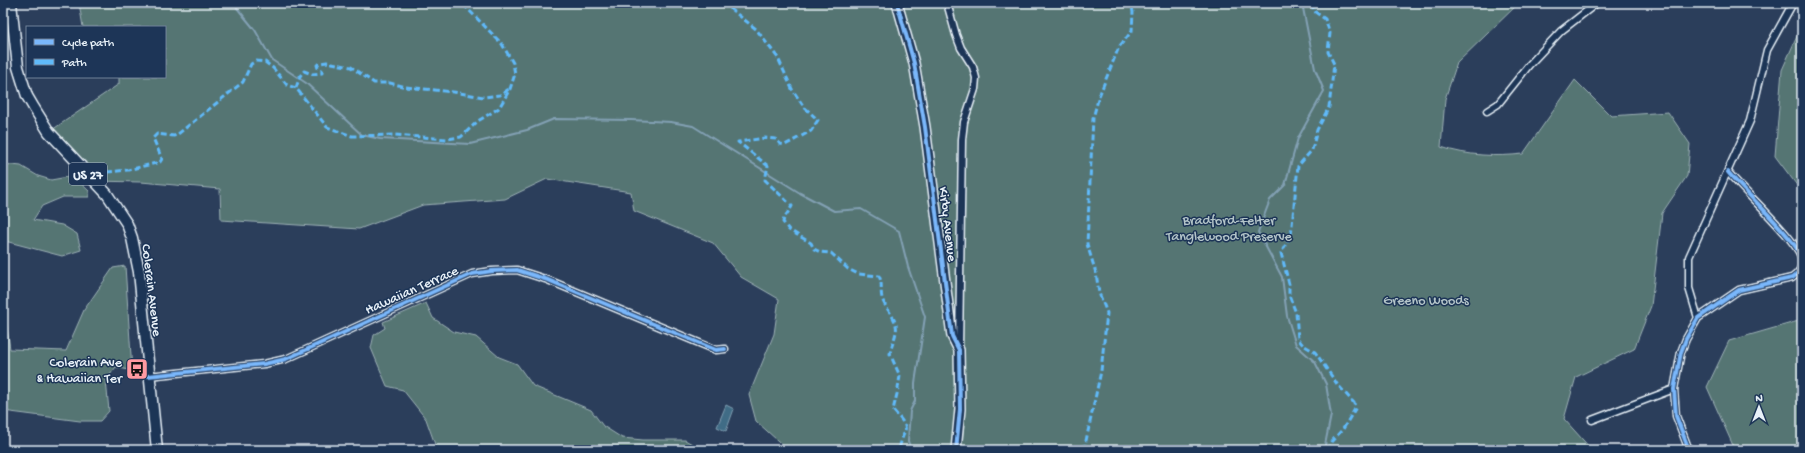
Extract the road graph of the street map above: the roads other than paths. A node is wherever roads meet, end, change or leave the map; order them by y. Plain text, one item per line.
1 (11, 3) edge
2 (896, 3) edge
3 (947, 3) edge
4 (1597, 3) edge
5 (1793, 3) edge
6 (1487, 110) dead end
7 (1728, 172) junction
8 (1698, 318) junction
9 (725, 349) dead end
10 (959, 350) junction
11 (148, 376) junction
12 (1674, 389) junction
13 (1592, 420) dead end
14 (157, 450) edge
15 (956, 450) edge
16 (1689, 450) edge

1 - 11 main road, Colerain Avenue / US 27
2 - 10 street, Kirby Avenue
3 - 10 street
4 - 6 street
5 - 7 street
7 - 8 street
7 - 8 street
8 - 12 street
9 - 11 street, Hawaiian Terrace
10 - 15 street, Kirby Avenue
11 - 14 main road, Colerain Avenue / US 27
12 - 13 street
12 - 16 street

